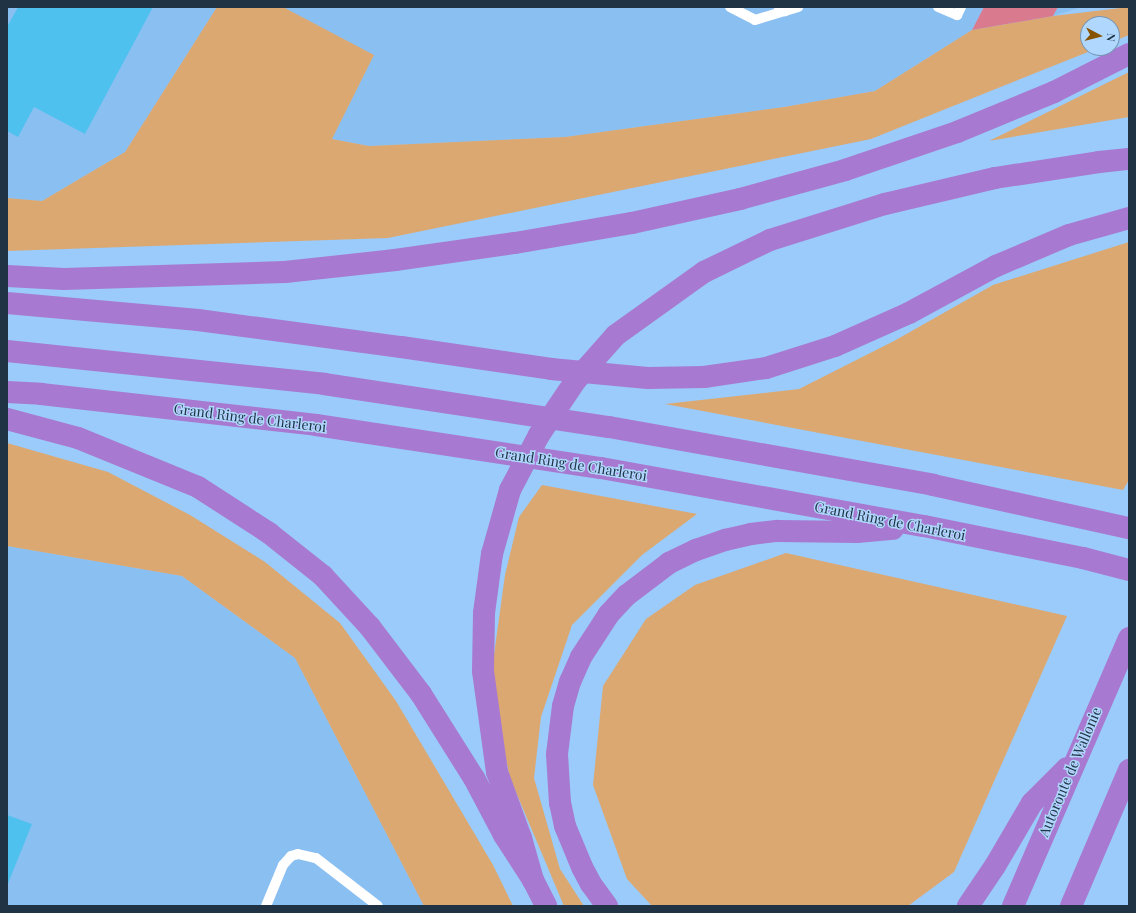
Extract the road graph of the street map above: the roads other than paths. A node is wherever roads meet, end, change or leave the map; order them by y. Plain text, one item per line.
1 (730, 7) edge
2 (798, 7) edge
3 (938, 7) edge
4 (961, 7) edge
5 (781, 9) edge
6 (1129, 54) edge
7 (1129, 159) edge
8 (1129, 218) edge
9 (7, 276) edge
10 (7, 303) edge
11 (7, 351) edge
12 (7, 392) edge
13 (7, 419) edge
14 (924, 526) junction
15 (1129, 528) edge
16 (1129, 570) edge
17 (1129, 638) edge
18 (1075, 760) junction
19 (1129, 770) edge
20 (532, 880) junction
21 (266, 906) edge
22 (378, 906) edge
23 (546, 906) edge
24 (608, 906) edge
25 (968, 906) edge
26 (1013, 906) edge
27 (1071, 906) edge

1 - 5 lane
2 - 5 lane
3 - 4 lane
6 - 9 highway
7 - 20 highway
8 - 10 highway
11 - 15 highway
12 - 14 highway, Grand Ring de Charleroi
13 - 20 highway
14 - 16 highway, Grand Ring de Charleroi
14 - 24 highway
17 - 18 highway, Autoroute de Wallonie
18 - 25 highway
18 - 26 highway, Autoroute de Wallonie
19 - 27 highway
20 - 23 highway
21 - 22 lane

